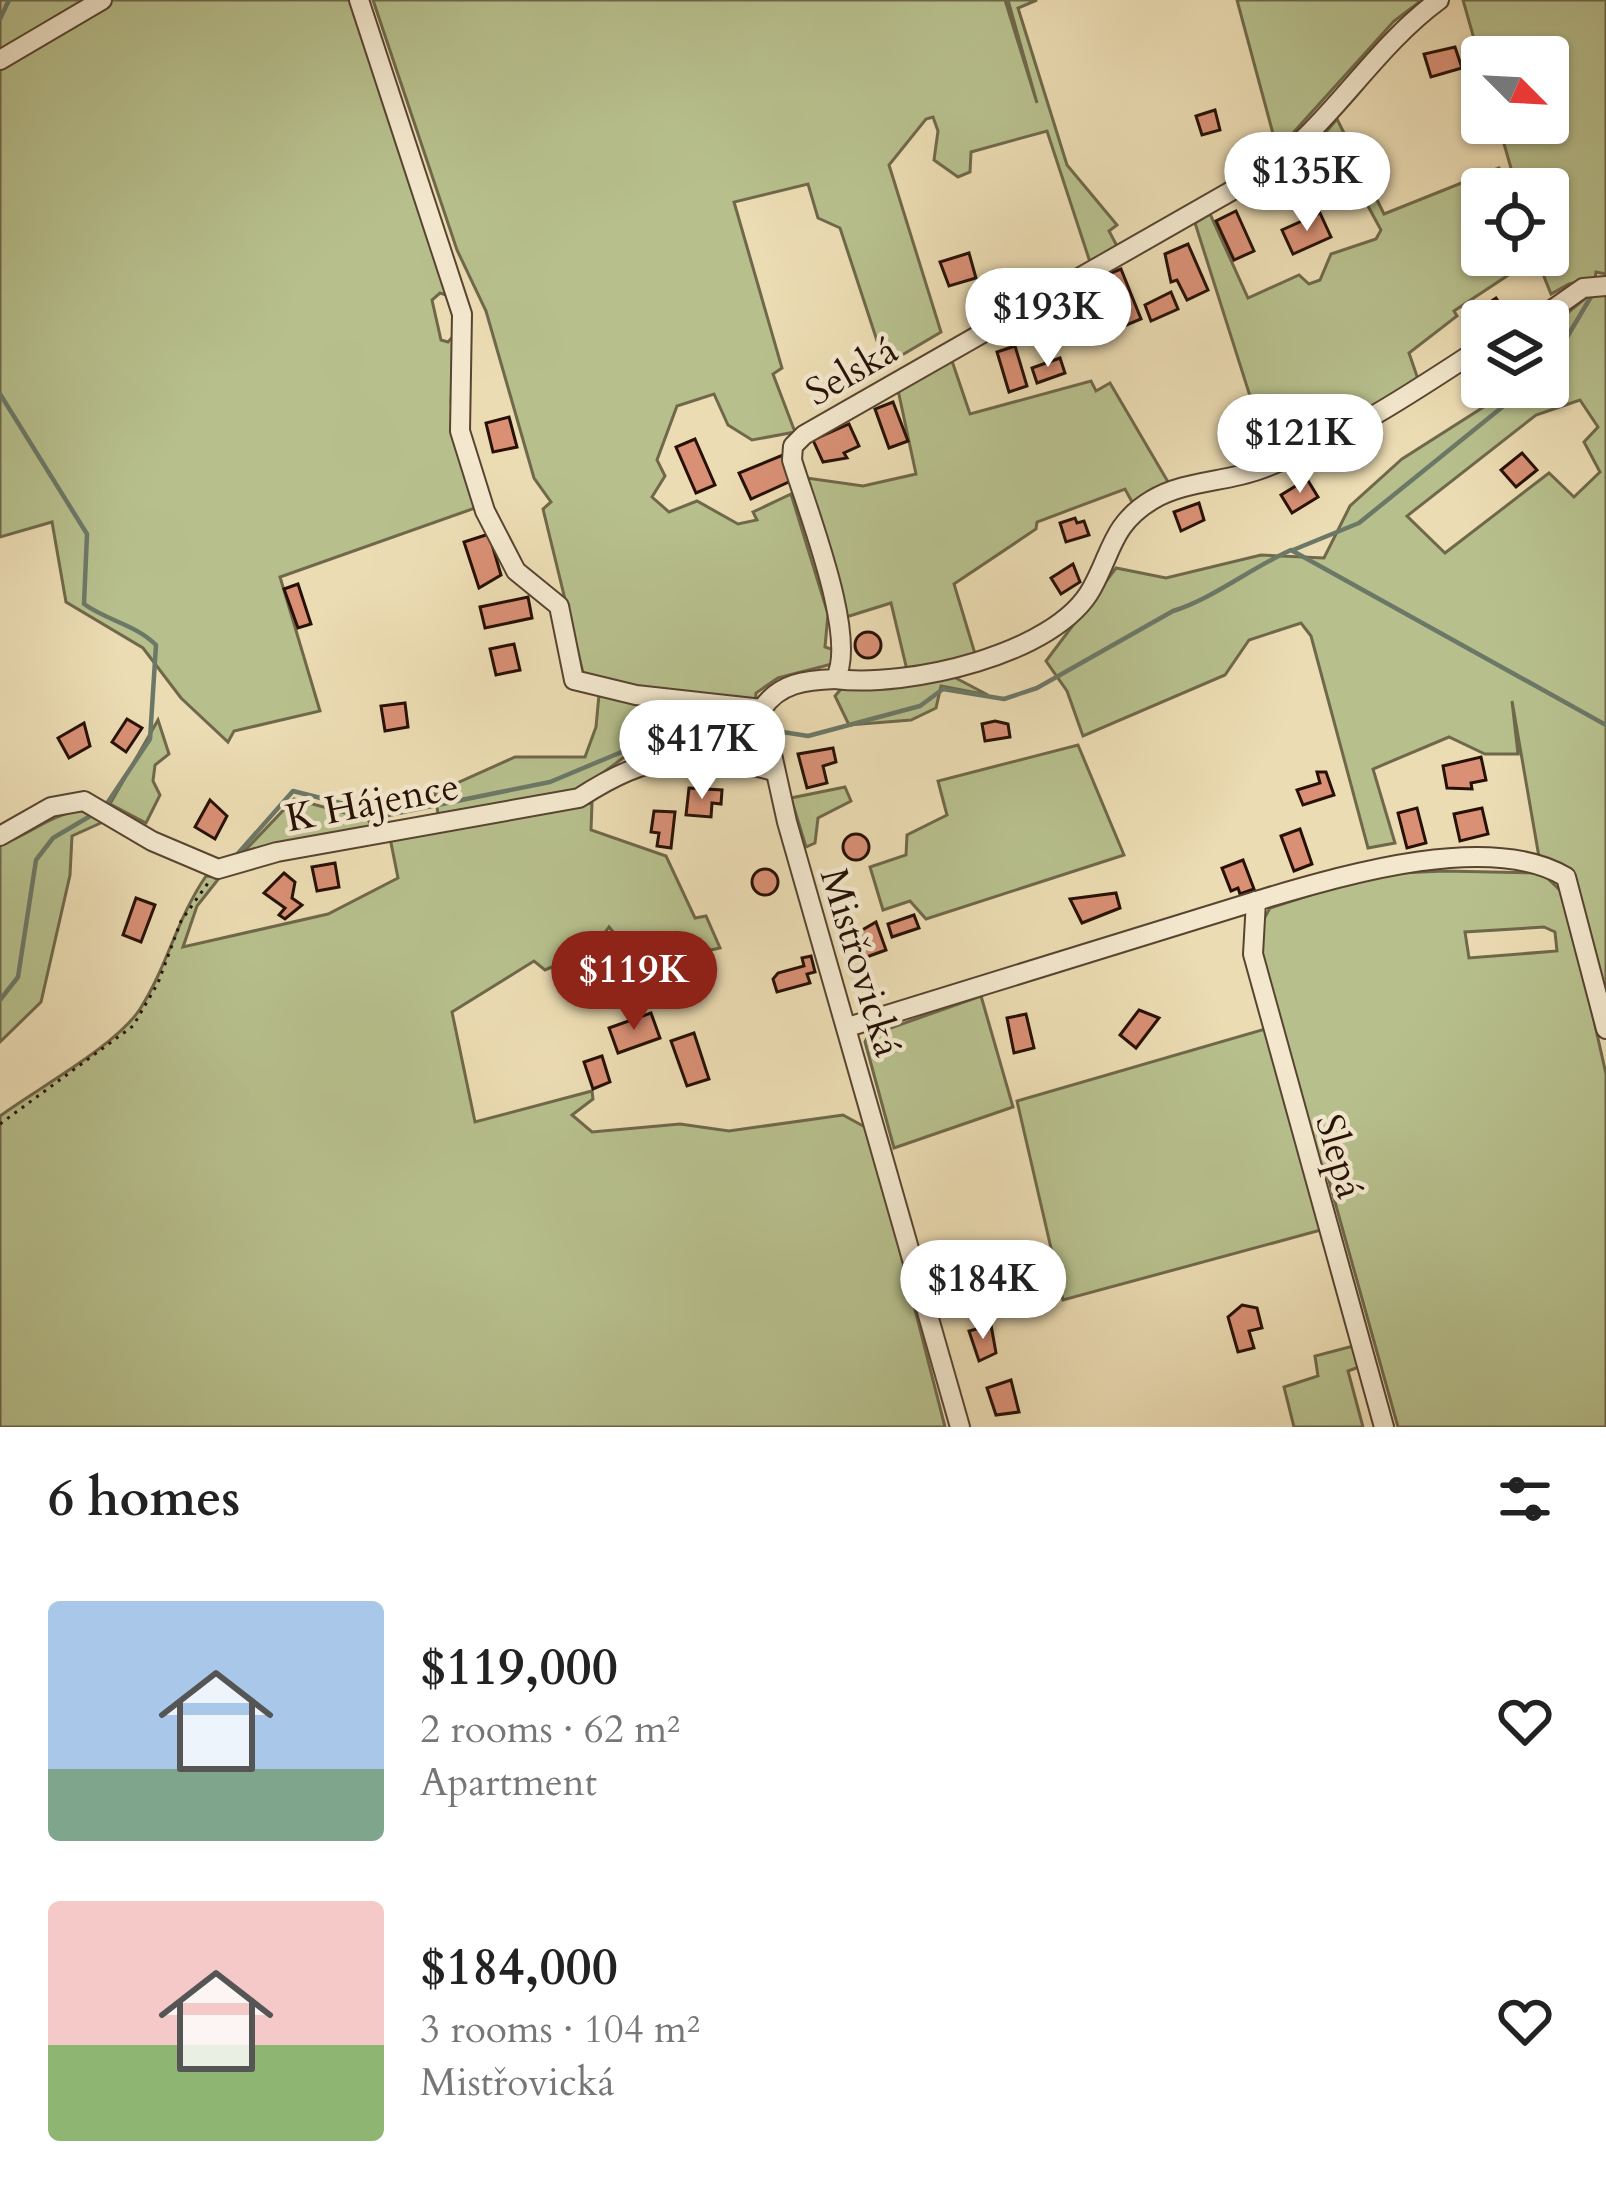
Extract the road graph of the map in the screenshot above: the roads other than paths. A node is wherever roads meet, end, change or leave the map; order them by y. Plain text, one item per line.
1 (102, 0) edge
2 (359, 0) edge
3 (1439, 0) edge
4 (0, 60) edge
5 (1606, 286) edge
6 (1566, 300) edge
7 (1461, 361) edge
8 (835, 679) junction
9 (765, 722) junction
10 (774, 770) junction
11 (0, 836) edge
12 (1256, 901) junction
13 (848, 1027) junction
14 (1606, 1029) edge
15 (960, 1427) edge
16 (1384, 1427) edge

1 - 4 street
2 - 9 street
3 - 8 street, Selská
5 - 6 street
7 - 8 street
8 - 9 street
9 - 10 street, Mistřovická
10 - 11 street, K Hájence
10 - 13 street, Mistřovická
12 - 13 street
12 - 14 street
12 - 16 street, Slepá
13 - 15 street, Mistřovická

